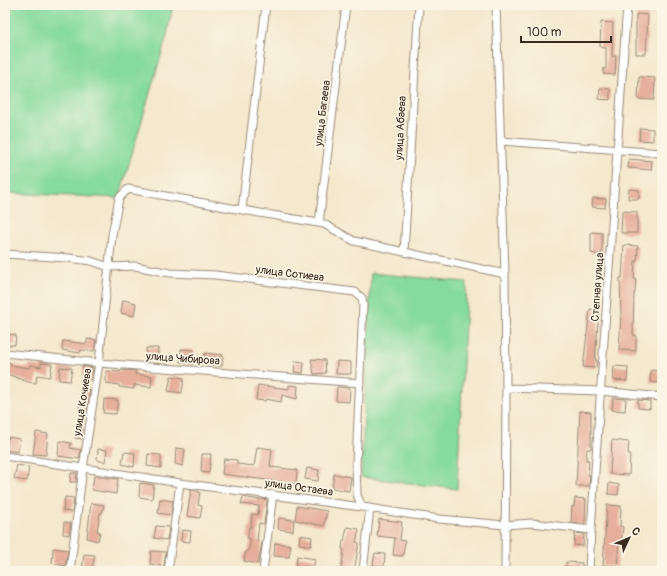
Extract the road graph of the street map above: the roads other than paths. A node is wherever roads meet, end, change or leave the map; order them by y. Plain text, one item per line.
1 (266, 5) edge
2 (346, 5) edge
3 (419, 5) edge
4 (496, 5) edge
5 (627, 5) edge
6 (501, 141) junction
7 (618, 151) junction
8 (662, 153) edge
9 (242, 210) junction
10 (319, 223) junction
11 (404, 252) junction
12 (5, 254) edge
13 (109, 267) junction
14 (505, 274) junction
15 (5, 353) edge
16 (99, 363) junction
17 (360, 383) junction
18 (506, 388) junction
19 (601, 391) junction
20 (662, 397) edge
21 (5, 456) edge
22 (83, 468) junction
23 (180, 483) junction
24 (273, 494) junction
25 (362, 507) junction
26 (370, 508) junction
27 (505, 525) junction
28 (591, 530) junction
29 (70, 571) edge
30 (168, 571) edge
31 (263, 571) edge
32 (363, 571) edge
33 (505, 571) edge
34 (589, 571) edge

1 - 9 street
2 - 10 street, улица Багаева
3 - 11 street, улица Абаева
4 - 6 street
5 - 7 street, Степная улица
6 - 7 street
6 - 14 street
7 - 8 street
7 - 19 street, Степная улица
9 - 10 street
9 - 13 street, улица Кочиева
10 - 11 street
11 - 14 street
12 - 13 street, улица Сотиева
13 - 16 street, улица Кочиева
13 - 17 street, улица Сотиева
14 - 18 street
15 - 16 street, улица Чибирова
16 - 17 street, улица Чибирова
16 - 22 street, улица Кочиева
17 - 25 street, улица Сотиева
18 - 19 street
18 - 27 street
19 - 20 street
19 - 28 street, Степная улица
21 - 22 street, улица Остаева
22 - 23 street, улица Остаева
22 - 29 street, улица Кочиева
23 - 24 street, улица Остаева
23 - 30 street
24 - 25 street, улица Остаева
24 - 31 street
25 - 26 street, улица Остаева
26 - 27 street, улица Остаева
26 - 32 street
27 - 28 street, улица Остаева
27 - 33 street
28 - 34 street, Степная улица

